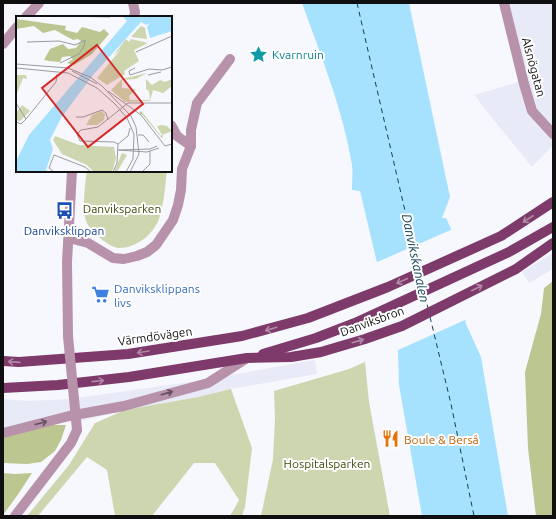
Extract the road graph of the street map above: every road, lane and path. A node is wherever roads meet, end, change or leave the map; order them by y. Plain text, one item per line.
1 (39, 3) edge
2 (133, 3) edge
3 (504, 3) edge
4 (27, 16) edge
5 (134, 16) edge
6 (16, 28) edge
7 (3, 44) edge
8 (230, 59) dead end
9 (172, 127) edge
10 (552, 132) edge
11 (191, 146) junction
12 (72, 172) edge
13 (553, 202) edge
14 (553, 227) edge
15 (69, 238) junction
16 (553, 243) edge
17 (247, 358) junction
18 (3, 361) edge
19 (3, 388) edge
20 (3, 433) edge
21 (15, 516) edge

1 - 4 street
2 - 5 street
3 - 10 street, Alsnögatan
6 - 7 street
8 - 11 street
9 - 11 street
11 - 15 street
12 - 15 street
13 -> 18 main road, Värmdövägen
14 - 17 main road, Danviksbron
15 - 21 street, bridge
17 -> 16 main road, Danviksbron
19 -> 17 main road
20 -> 17 street

